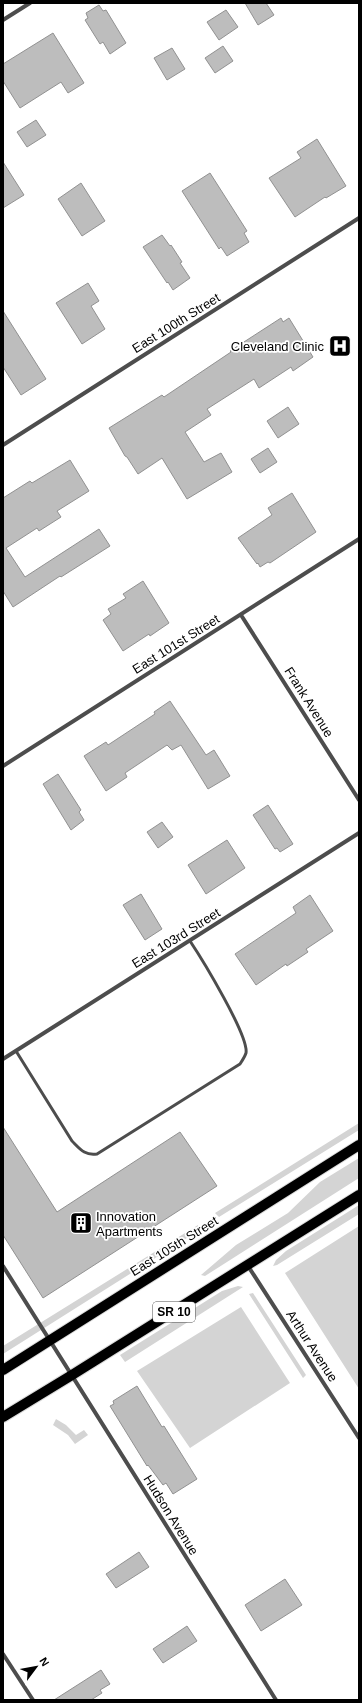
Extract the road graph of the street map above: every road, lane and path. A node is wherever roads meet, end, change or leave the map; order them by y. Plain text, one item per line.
1 (30, 3) edge
2 (3, 20) edge
3 (359, 218) edge
4 (3, 445) edge
5 (359, 539) edge
6 (241, 615) junction
7 (3, 766) edge
8 (359, 800) edge
9 (359, 833) edge
10 (190, 941) junction
11 (16, 1051) junction
12 (3, 1060) edge
13 (359, 1145) edge
14 (359, 1195) edge
15 (248, 1265) junction
16 (3, 1266) edge
17 (50, 1340) junction
18 (3, 1370) edge
19 (72, 1375) junction
20 (3, 1417) edge
21 (359, 1438) edge
22 (3, 1654) edge
23 (32, 1700) edge
24 (276, 1700) edge

1 - 2 street
3 - 4 street, East 100th Street
5 - 6 street, East 101st Street
6 - 7 street, East 101st Street
6 - 8 street, Frank Avenue
9 - 10 street, East 103rd Street
10 - 11 street, East 103rd Street
10 - 11 lane
11 - 12 street, East 103rd Street
13 - 17 main road, East 105th Street
14 - 15 main road, SR 10
15 - 19 main road, SR 10
15 - 21 street, Arthur Avenue
16 - 17 street, Hudson Avenue
17 - 18 main road, East 105th Street
17 - 19 street, Hudson Avenue
19 - 20 main road, SR 10
19 - 24 street, Hudson Avenue
22 - 23 street

